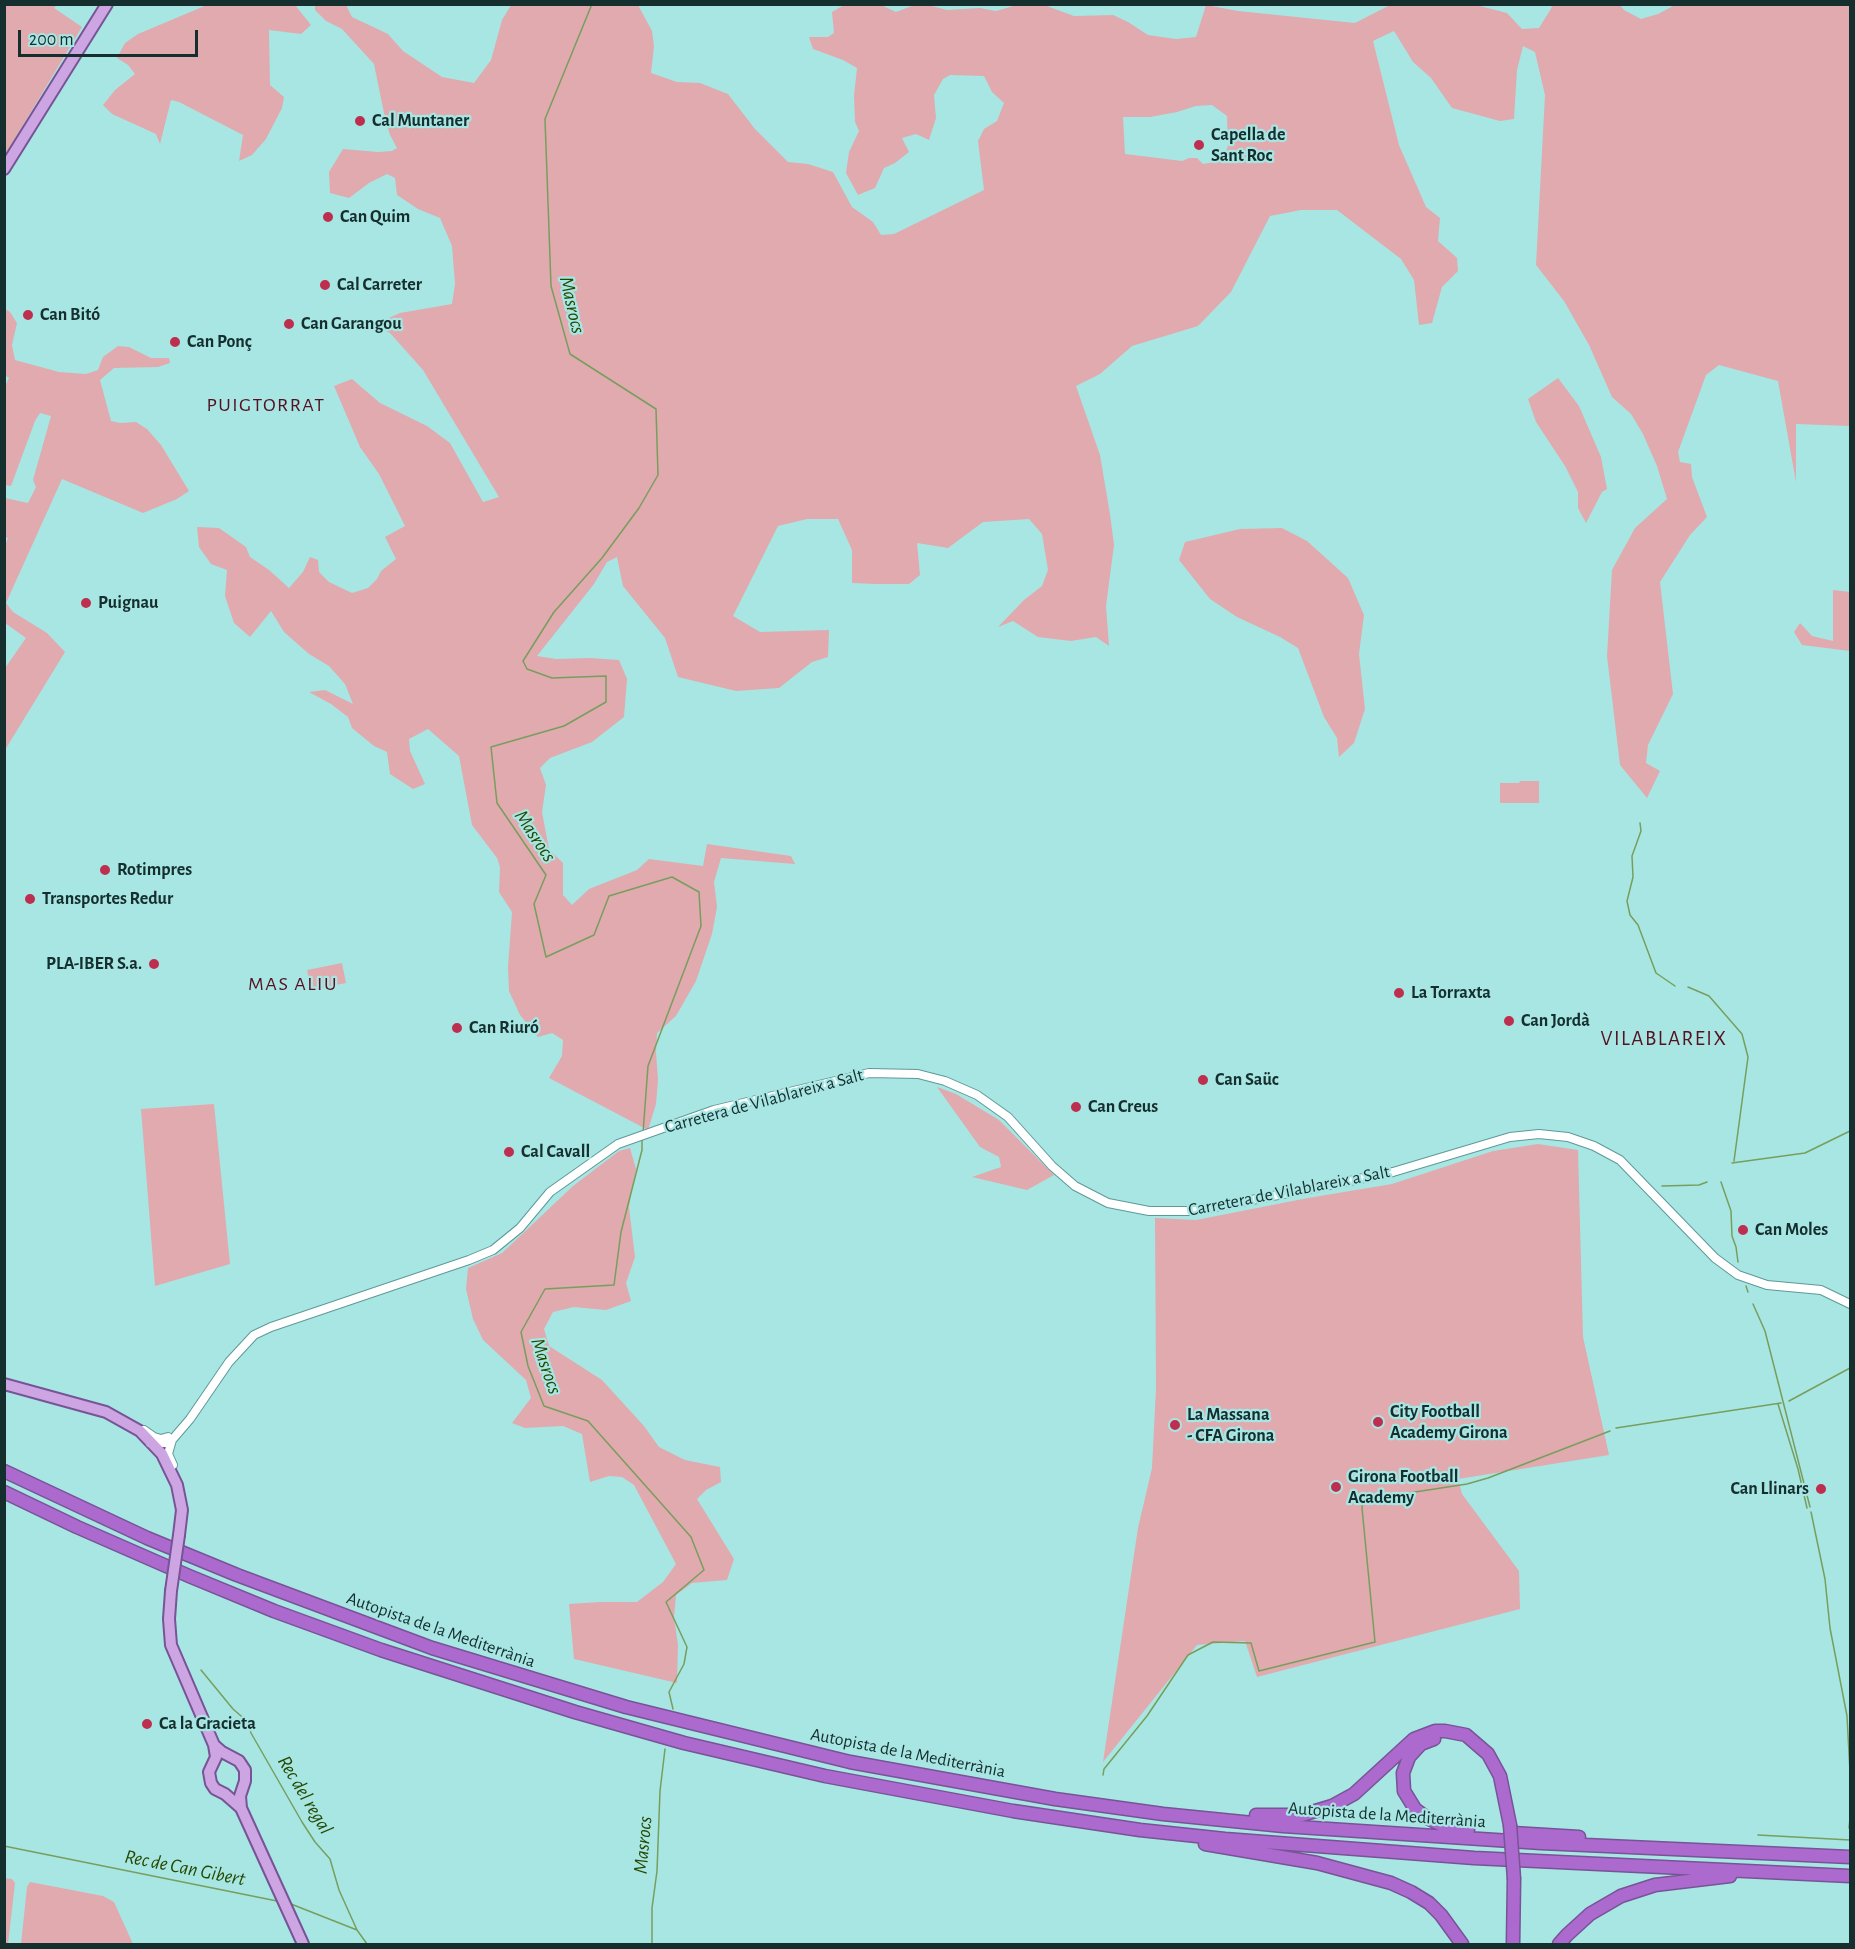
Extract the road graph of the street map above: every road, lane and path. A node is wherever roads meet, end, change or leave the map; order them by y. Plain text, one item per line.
1 (107, 4) edge
2 (4, 169) edge
3 (1851, 1304) edge
4 (4, 1384) edge
5 (91, 1409) junction
6 (112, 1414) junction
7 (119, 1424) junction
8 (175, 1437) junction
9 (154, 1445) junction
10 (4, 1471) edge
11 (4, 1492) edge
12 (182, 1510) junction
13 (180, 1531) junction
14 (214, 1745) junction
15 (232, 1758) junction
16 (215, 1762) junction
17 (242, 1788) junction
18 (225, 1794) junction
19 (1088, 1803) junction
20 (241, 1808) junction
21 (1507, 1826) junction
22 (1166, 1833) junction
23 (1630, 1847) junction
24 (1851, 1857) edge
25 (1831, 1875) junction
26 (1851, 1876) edge
27 (1511, 1879) junction
28 (303, 1944) edge
29 (1462, 1944) edge
30 (1506, 1944) edge
31 (1512, 1944) edge
32 (1559, 1944) edge

1 - 2 main road
3 - 8 street, Carretera de Vilablareix a Salt
4 - 5 main road
5 - 6 main road
5 - 7 main road
6 - 8 street
6 - 9 main road
7 - 9 street
7 - 13 main road
8 - 9 street
8 - 12 street
9 - 12 main road
10 - 19 highway, Autopista de la Mediterrània
11 - 22 highway, Autopista de la Mediterrània
12 - 13 main road
13 - 14 main road, bridge
14 - 15 main road
14 - 16 main road
15 - 16 main road
15 - 17 main road
16 - 18 main road
17 - 18 main road
17 - 20 main road
18 - 20 main road
19 - 21 highway
19 - 23 highway, Autopista de la Mediterrània
20 - 28 main road
21 - 23 highway
21 - 27 highway
22 - 25 highway, Autopista de la Mediterrània
22 - 29 highway
23 - 24 highway, Autopista de la Mediterrània
25 - 26 highway, Autopista de la Mediterrània
25 - 32 highway
27 - 30 highway
27 - 31 highway

